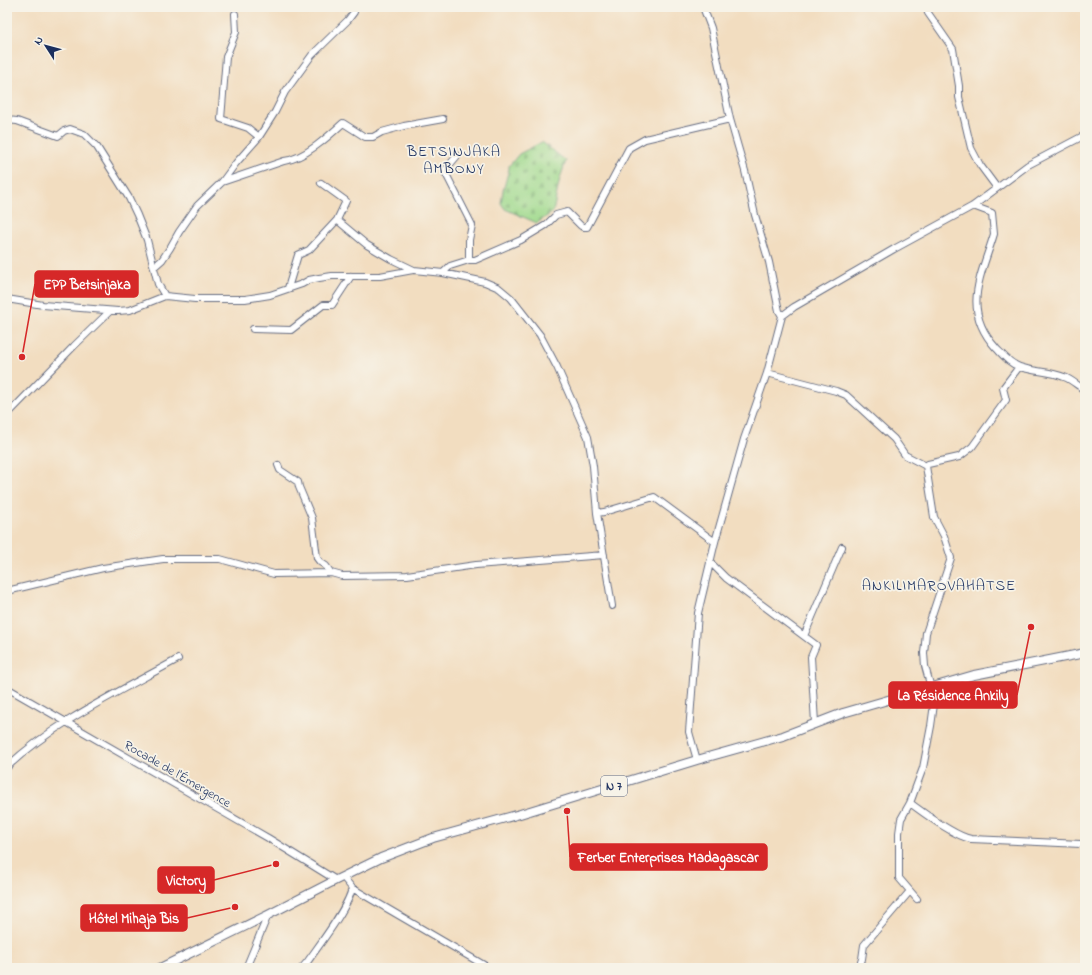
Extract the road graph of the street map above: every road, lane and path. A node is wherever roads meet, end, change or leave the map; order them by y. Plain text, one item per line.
1 (354, 7) edge
2 (703, 7) edge
3 (926, 7) edge
4 (236, 14) dead end
5 (443, 119) dead end
6 (730, 119) junction
7 (7, 120) edge
8 (1085, 135) edge
9 (259, 137) junction
10 (457, 156) dead end
11 (222, 182) junction
12 (321, 183) dead end
13 (997, 188) junction
14 (973, 206) junction
15 (337, 220) junction
16 (469, 260) junction
17 (154, 268) junction
18 (414, 270) junction
19 (443, 273) junction
20 (352, 276) junction
21 (288, 288) junction
22 (165, 296) junction
23 (7, 299) edge
24 (110, 311) junction
25 (782, 316) junction
26 (253, 329) dead end
27 (1019, 367) junction
28 (767, 373) junction
29 (1085, 390) edge
30 (7, 415) edge
31 (278, 465) dead end
32 (926, 466) junction
33 (597, 513) junction
34 (715, 542) junction
35 (842, 547) dead end
36 (604, 554) junction
37 (710, 562) junction
38 (331, 573) junction
39 (7, 592) edge
40 (612, 606) dead end
41 (804, 636) junction
42 (1085, 653) edge
43 (178, 659) dead end
44 (7, 688) edge
45 (932, 688) junction
46 (65, 722) junction
47 (815, 724) junction
48 (697, 760) junction
49 (7, 767) edge
50 (910, 803) junction
51 (1081, 844) dead end
52 (340, 878) junction
53 (352, 888) junction
54 (910, 891) junction
55 (917, 899) dead end
56 (268, 915) junction
57 (160, 968) edge
58 (246, 968) edge
59 (302, 968) edge
60 (488, 968) edge
61 (859, 968) edge

1 - 9 street
2 - 6 street
3 - 13 street
4 - 9 street
5 - 11 street
6 - 16 street
6 - 25 street
7 - 17 street
8 - 13 street
9 - 11 street
10 - 16 street
11 - 17 street
12 - 15 street
13 - 14 street
14 - 25 street
14 - 27 street
15 - 18 street
15 - 21 street
16 - 19 street
17 - 22 street
18 - 19 street
18 - 20 street
19 - 33 street
20 - 21 street
20 - 26 street
21 - 22 street
22 - 24 street
23 - 24 street
24 - 30 street
25 - 28 street
27 - 29 street
27 - 32 street
28 - 32 street
28 - 34 street
31 - 38 street
32 - 45 street
33 - 34 street
33 - 36 street
34 - 37 street
35 - 41 street
36 - 38 street
36 - 40 street
37 - 41 street
37 - 48 street
38 - 39 street
41 - 47 street
42 - 45 main road, N 7
43 - 46 street
44 - 46 street, Rocade de l'Émergence
45 - 47 main road, N 7
45 - 50 street
46 - 49 street
46 - 52 street, Rocade de l'Émergence
47 - 48 main road, N 7
48 - 52 main road, N 7
50 - 51 street
50 - 54 street
52 - 53 street, Rocade de l'Émergence
52 - 56 main road, N 7
53 - 59 street
53 - 60 street
54 - 55 street
54 - 61 street
56 - 57 main road, N 7
56 - 58 street

